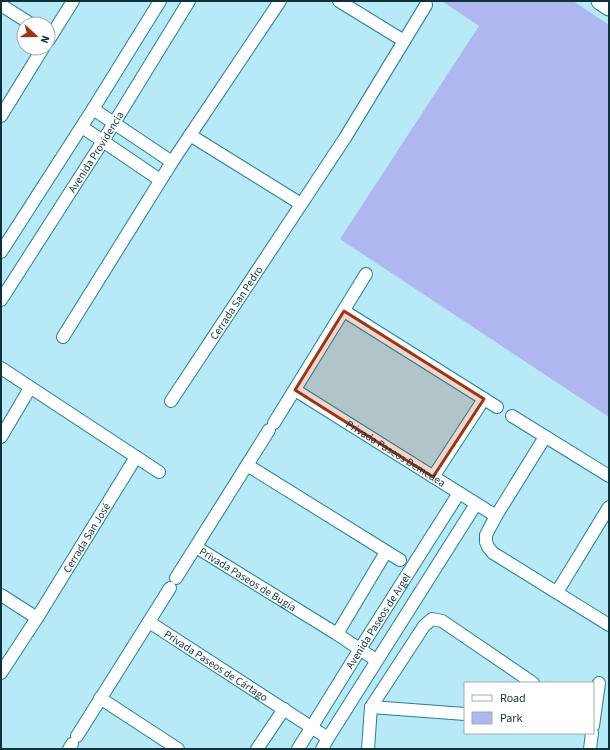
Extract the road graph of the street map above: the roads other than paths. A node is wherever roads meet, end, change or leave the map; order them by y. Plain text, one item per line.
1 (73, 1) edge
2 (160, 1) edge
3 (189, 1) edge
4 (280, 1) edge
5 (339, 1) edge
6 (600, 1) edge
7 (426, 4) dead end
8 (1, 5) edge
9 (609, 7) edge
10 (18, 16) edge
11 (56, 26) edge
12 (404, 41) junction
13 (39, 56) edge
14 (94, 109) junction
15 (1, 116) edge
16 (114, 124) junction
17 (82, 127) junction
18 (190, 135) junction
19 (104, 142) junction
20 (172, 162) junction
21 (160, 180) junction
22 (301, 204) junction
23 (1, 252) edge
24 (366, 274) dead end
25 (1, 300) edge
26 (344, 311) junction
27 (63, 337) dead end
28 (1, 368) edge
29 (30, 388) junction
30 (295, 390) junction
31 (484, 399) junction
32 (171, 401) dead end
33 (497, 407) dead end
34 (512, 416) dead end
35 (1, 437) edge
36 (545, 437) junction
37 (136, 457) junction
38 (247, 465) junction
39 (159, 472) dead end
40 (609, 476) edge
41 (433, 477) junction
42 (459, 493) junction
43 (476, 504) junction
44 (609, 507) edge
45 (496, 516) junction
46 (196, 547) junction
47 (386, 552) junction
48 (400, 560) dead end
49 (557, 592) junction
50 (1, 595) edge
51 (37, 618) junction
52 (149, 622) junction
53 (609, 625) edge
54 (337, 634) junction
55 (360, 649) junction
56 (376, 660) junction
57 (1, 673) edge
58 (532, 682) edge
59 (599, 683) dead end
60 (100, 698) junction
61 (371, 707) junction
62 (284, 709) junction
63 (464, 714) edge
64 (594, 717) edge
65 (311, 728) junction
66 (592, 734) edge
67 (72, 743) edge
68 (325, 744) edge
69 (178, 749) edge
70 (257, 749) edge
71 (298, 749) edge
72 (368, 749) edge
73 (590, 749) edge

1 - 11 street
2 - 14 street
3 - 16 street, Avenida Providencia
4 - 18 street
5 - 12 street
6 - 9 street
7 - 12 street, Cerrada San Pedro
8 - 10 street
12 - 22 street, Cerrada San Pedro
13 - 15 street
14 - 16 street
14 - 17 street
16 - 19 street, Avenida Providencia
16 - 20 street
17 - 19 street
17 - 23 street
18 - 20 street
18 - 22 street
19 - 21 street
19 - 25 street, Avenida Providencia
20 - 21 street
21 - 27 street
22 - 32 street, Cerrada San Pedro
24 - 26 street
26 - 30 street
26 - 31 street
28 - 29 street
29 - 35 street
29 - 37 street
30 - 38 street
30 - 41 street, Privada Paseos Demedea
31 - 33 street
31 - 41 street
34 - 36 street
36 - 40 street
36 - 45 street
37 - 39 street
37 - 51 street, Cerrada San José
38 - 46 street, Privada Paseos de Bugía
38 - 47 street
41 - 42 street, Privada Paseos Demedea
42 - 43 street, Privada Paseos Demedea
42 - 55 street, Avenida Paseos de Argel
43 - 45 street, Privada Paseos Demedea
43 - 56 street, Avenida Paseos de Argel
44 - 49 street
45 - 49 street
46 - 52 street
46 - 54 street, Privada Paseos de Bugía
47 - 48 street
47 - 54 street
49 - 53 street
50 - 51 street
51 - 57 street, Cerrada San José
52 - 60 street
52 - 62 street, Privada Paseos de Cártago
54 - 55 street, Privada Paseos de Bugía
55 - 56 street, Privada Paseos de Bugía
55 - 65 street, Avenida Paseos de Argel
56 - 68 street, Avenida Paseos de Argel
58 - 61 street
59 - 64 street
60 - 67 street
60 - 69 street
61 - 63 street
61 - 72 street
62 - 65 street, Privada Paseos de Cártago
62 - 70 street
65 - 68 street, Privada Paseos de Cártago
65 - 71 street, Avenida Paseos de Argel
66 - 73 street

